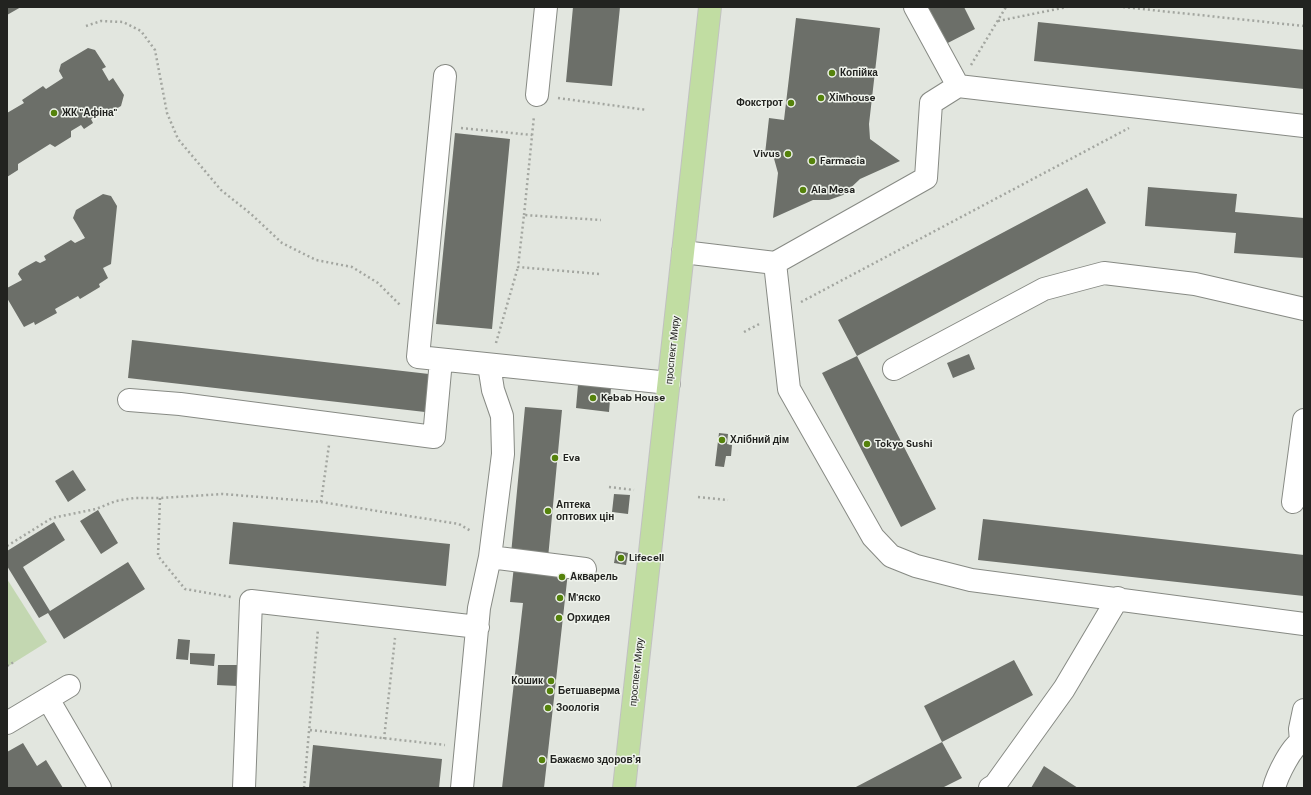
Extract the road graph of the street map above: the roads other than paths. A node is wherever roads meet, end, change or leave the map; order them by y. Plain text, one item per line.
1 (546, 7) edge
2 (710, 7) edge
3 (915, 7) edge
4 (445, 76) dead end
5 (958, 86) junction
6 (536, 95) road end
7 (1304, 126) edge
8 (683, 252) junction
9 (775, 263) junction
10 (1304, 309) edge
11 (441, 360) junction
12 (489, 365) junction
13 (894, 370) dead end
14 (669, 383) junction
15 (129, 400) dead end
16 (1304, 420) edge
17 (1293, 502) dead end
18 (490, 557) junction
19 (585, 569) dead end
20 (1118, 598) junction
21 (1304, 624) edge
22 (478, 627) junction
23 (69, 686) dead end
24 (48, 699) junction
25 (1304, 710) edge
26 (7, 723) edge
27 (1302, 741) edge
28 (100, 788) edge
29 (244, 788) edge
30 (462, 788) edge
31 (624, 788) edge
32 (990, 788) edge
33 (1274, 788) edge

1 - 6 street
2 - 8 main road, проспект Миру
3 - 5 street
4 - 11 street
5 - 7 street
5 - 9 street
8 - 9 street
8 - 14 main road, проспект Миру
9 - 20 street
10 - 13 street
11 - 12 street
11 - 15 street
12 - 14 street
12 - 18 street
14 - 31 main road, проспект Миру
16 - 17 street
18 - 19 street
18 - 22 street
20 - 21 street
20 - 32 street
22 - 29 street
22 - 30 street
23 - 24 street
24 - 26 street
24 - 28 street
25 - 27 street
27 - 33 street

